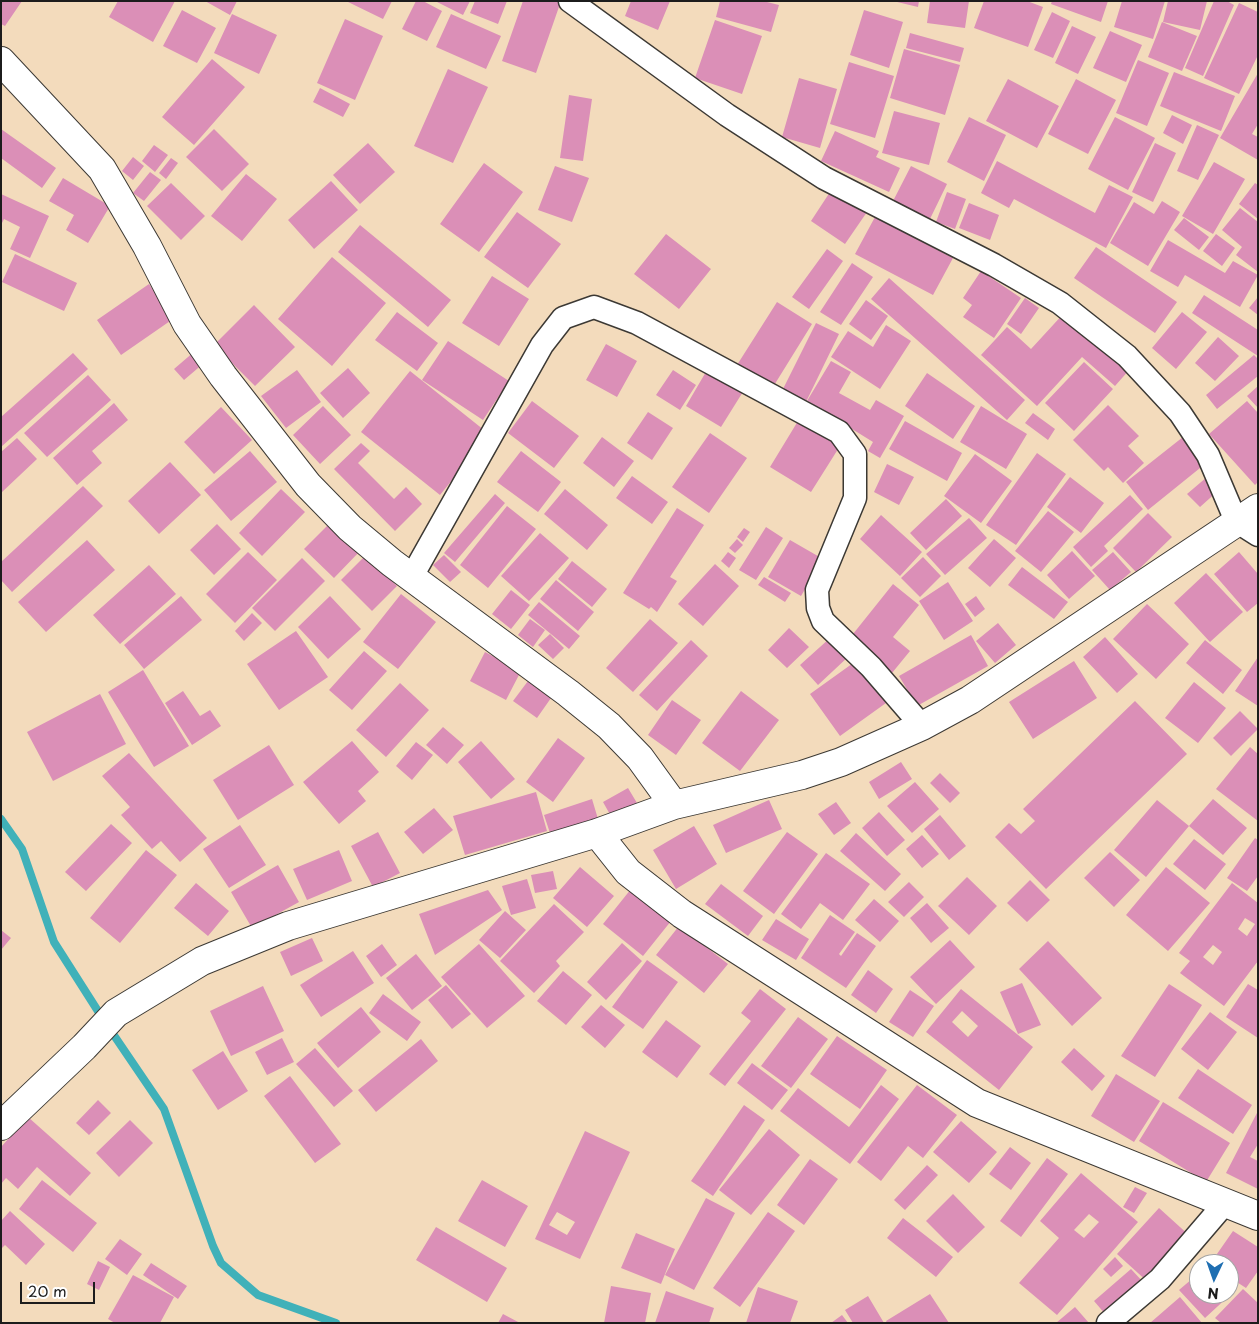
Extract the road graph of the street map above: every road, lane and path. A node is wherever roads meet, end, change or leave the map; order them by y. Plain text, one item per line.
1 (570, 1) edge
2 (1, 61) edge
3 (1250, 521) edge
4 (411, 578) junction
5 (922, 726) junction
6 (674, 805) junction
7 (597, 833) junction
8 (1, 1126) edge
9 (1226, 1202) junction
10 (1258, 1216) edge
11 (1108, 1323) edge

1 - 3 street
2 - 4 street
3 - 5 street
4 - 5 street
4 - 6 street
5 - 6 street
6 - 7 street
7 - 8 street
7 - 9 street
9 - 10 street
9 - 11 street

